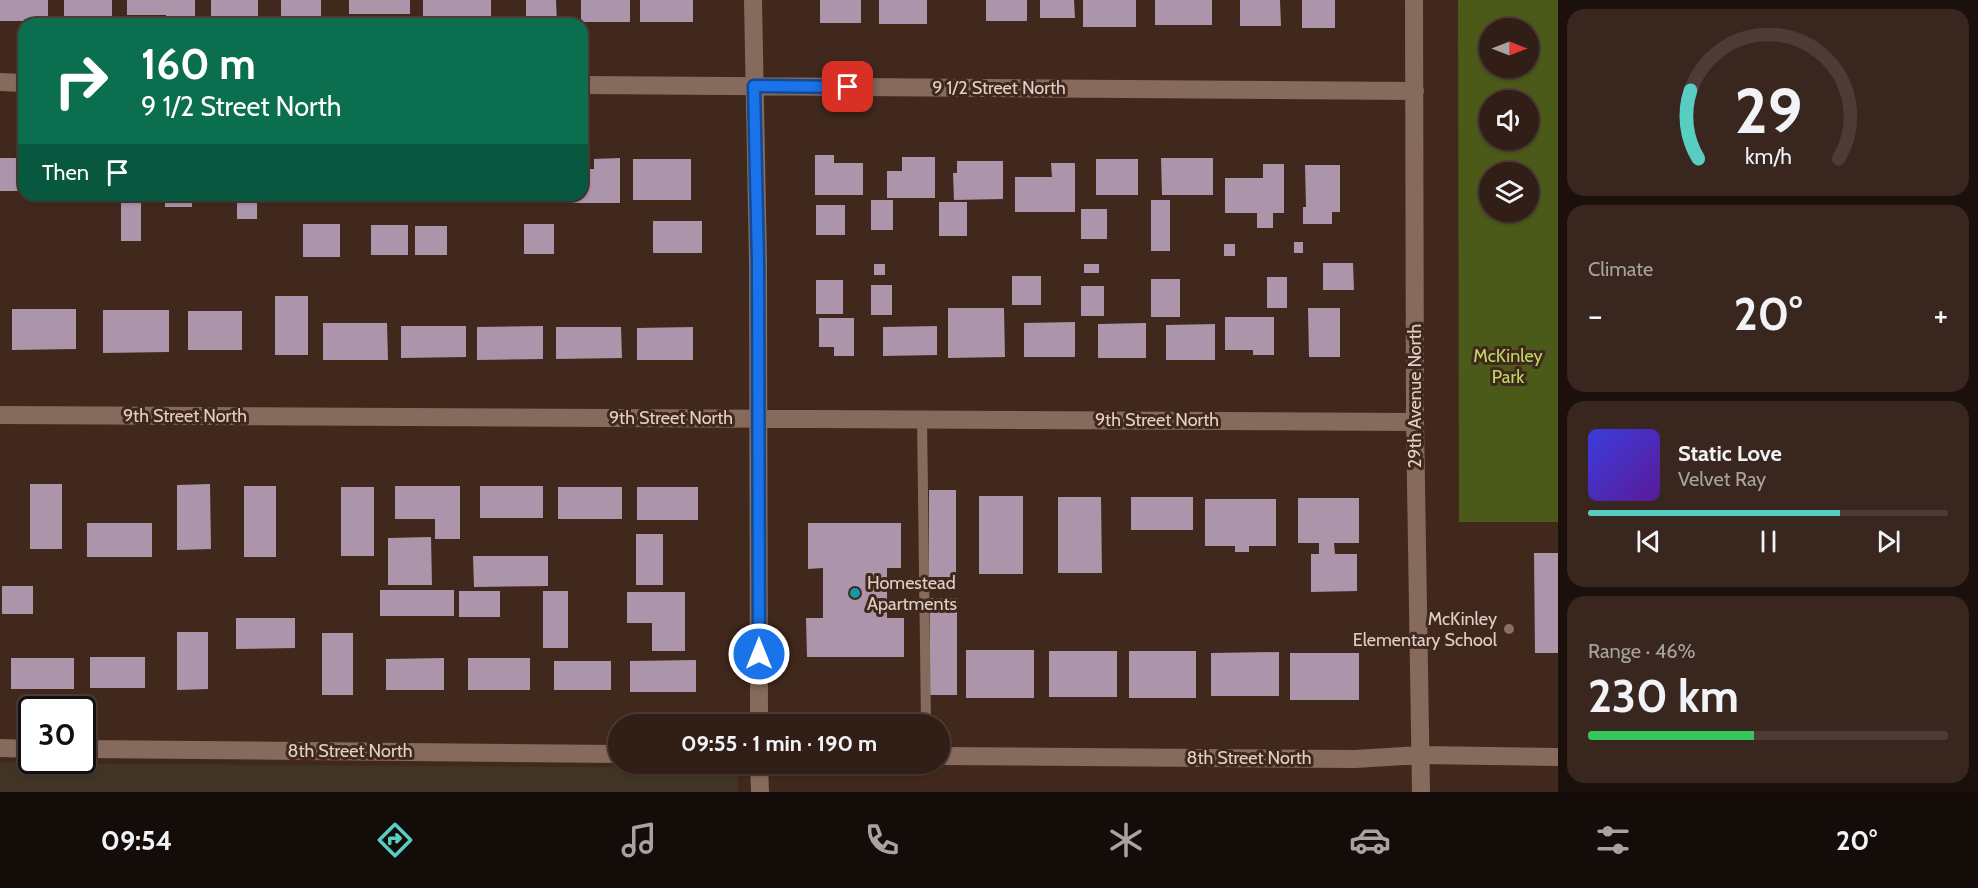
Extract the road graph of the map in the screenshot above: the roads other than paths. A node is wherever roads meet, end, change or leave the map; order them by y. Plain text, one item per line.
1 (753, 0) edge
2 (1414, 0) edge
3 (0, 82) edge
4 (18, 82) edge
5 (588, 85) edge
6 (754, 86) junction
7 (1415, 91) junction
8 (0, 415) edge
9 (758, 417) junction
10 (922, 418) junction
11 (1415, 422) junction
12 (759, 714) edge
13 (926, 714) edge
14 (0, 748) edge
15 (18, 749) edge
16 (96, 749) edge
17 (608, 754) edge
18 (1420, 755) junction
19 (950, 756) edge
20 (1558, 757) edge
21 (759, 774) edge
22 (760, 792) edge
23 (1421, 792) edge

1 - 6 street
2 - 7 street, 29th Avenue North
3 - 4 street
5 - 6 street, 9 1/2 Street North
6 - 7 street, 9 1/2 Street North
6 - 9 street
7 - 11 street, 29th Avenue North
8 - 9 street, 9th Street North
9 - 10 street, 9th Street North
9 - 12 street
10 - 11 street, 9th Street North
10 - 13 lane
11 - 18 street, 29th Avenue North
14 - 15 street
16 - 17 street, 8th Street North
18 - 19 street, 8th Street North
18 - 20 street, 8th Street North
18 - 23 street, 29th Avenue North
21 - 22 street

